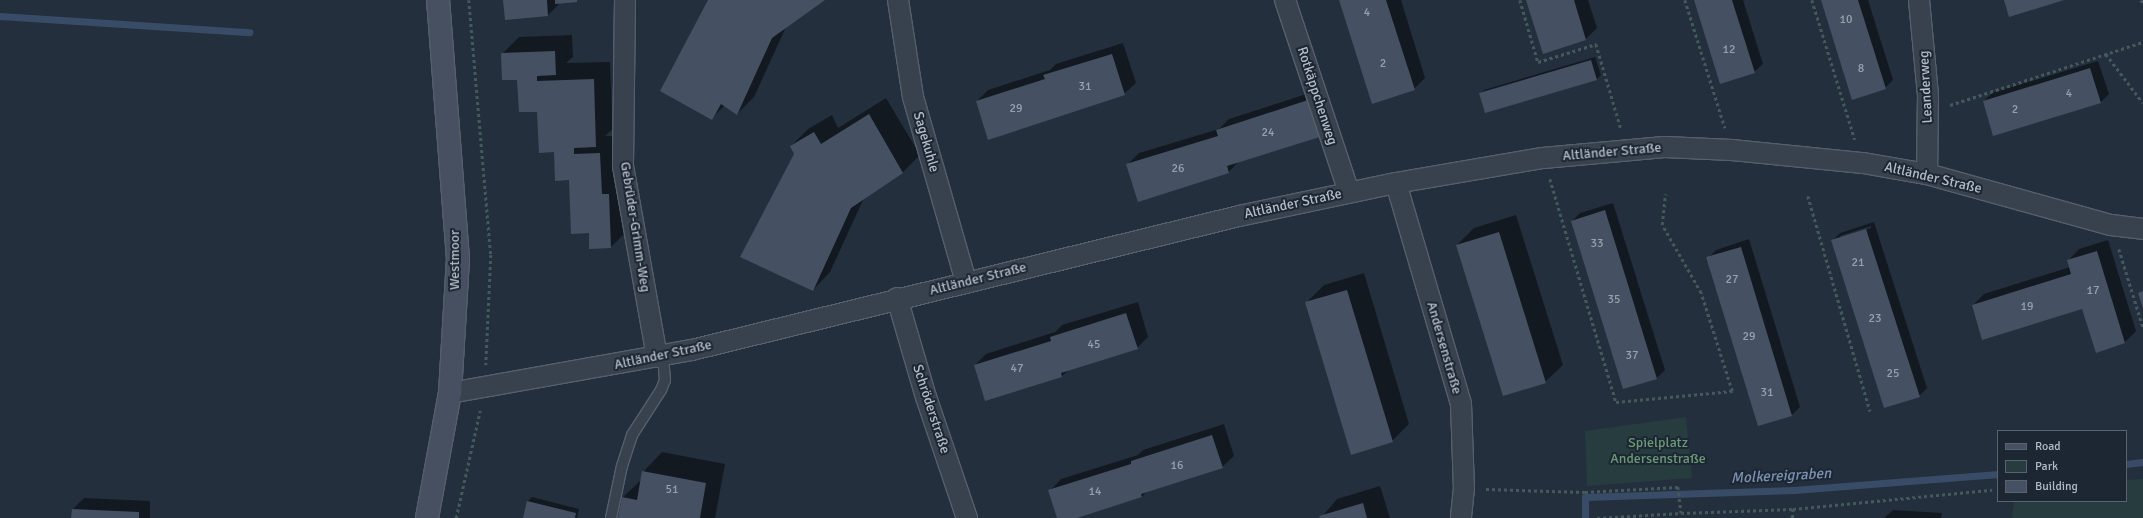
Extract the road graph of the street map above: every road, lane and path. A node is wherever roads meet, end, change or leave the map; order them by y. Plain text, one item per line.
1 (438, 0) edge
2 (468, 0) edge
3 (625, 0) edge
4 (898, 0) edge
5 (1285, 0) edge
6 (1520, 0) edge
7 (1685, 0) edge
8 (1812, 0) edge
9 (1919, 0) edge
10 (2141, 0) edge
11 (2143, 4) edge
12 (2143, 42) edge
13 (2106, 54) junction
14 (1928, 95) junction
15 (2143, 104) edge
16 (1627, 150) junction
17 (1732, 150) junction
18 (1543, 158) junction
19 (1863, 163) junction
20 (1927, 174) junction
21 (1396, 183) junction
22 (1349, 192) junction
23 (1665, 194) dead end
24 (1808, 196) dead end
25 (2111, 225) junction
26 (2143, 229) edge
27 (966, 282) junction
28 (897, 298) junction
29 (2143, 327) edge
30 (660, 356) junction
31 (485, 388) junction
32 (450, 393) junction
33 (1870, 411) dead end
34 (1464, 488) junction
35 (1992, 490) dead end
36 (1793, 509) junction
37 (1681, 513) junction
38 (427, 518) edge
39 (456, 518) edge
40 (611, 518) edge
41 (967, 518) edge
42 (1461, 518) edge
43 (1597, 518) edge
44 (1792, 518) edge

1 - 32 street, Westmoor
2 - 31 path
3 - 30 street, Gebrüder-Grimm-Weg
4 - 27 street, Sagekuhle
5 - 22 street, Rotkäppchenweg
6 - 16 path
7 - 17 path
8 - 19 path
9 - 14 street, Leanderweg
10 - 11 path
12 - 13 path
13 - 14 path
13 - 15 path
14 - 20 street, Leanderweg
16 - 17 street, Altländer Straße
16 - 18 street, Altländer Straße
17 - 19 street, Altländer Straße
18 - 21 street, Altländer Straße
18 - 23 path
19 - 20 street, Altländer Straße
20 - 25 street, Altländer Straße
21 - 22 street, Altländer Straße
21 - 34 street, Andersenstraße
22 - 27 street, Altländer Straße
24 - 33 path
25 - 26 street, Altländer Straße
25 - 29 path
27 - 28 street, Altländer Straße
28 - 30 street, Altländer Straße
28 - 41 street, Schröderstraße
30 - 31 street, Altländer Straße
30 - 40 lane
31 - 32 street, Altländer Straße
31 - 39 path
32 - 38 street, Westmoor
34 - 37 path
34 - 42 street, Andersenstraße
35 - 36 path
36 - 37 path
36 - 44 path
37 - 43 path

